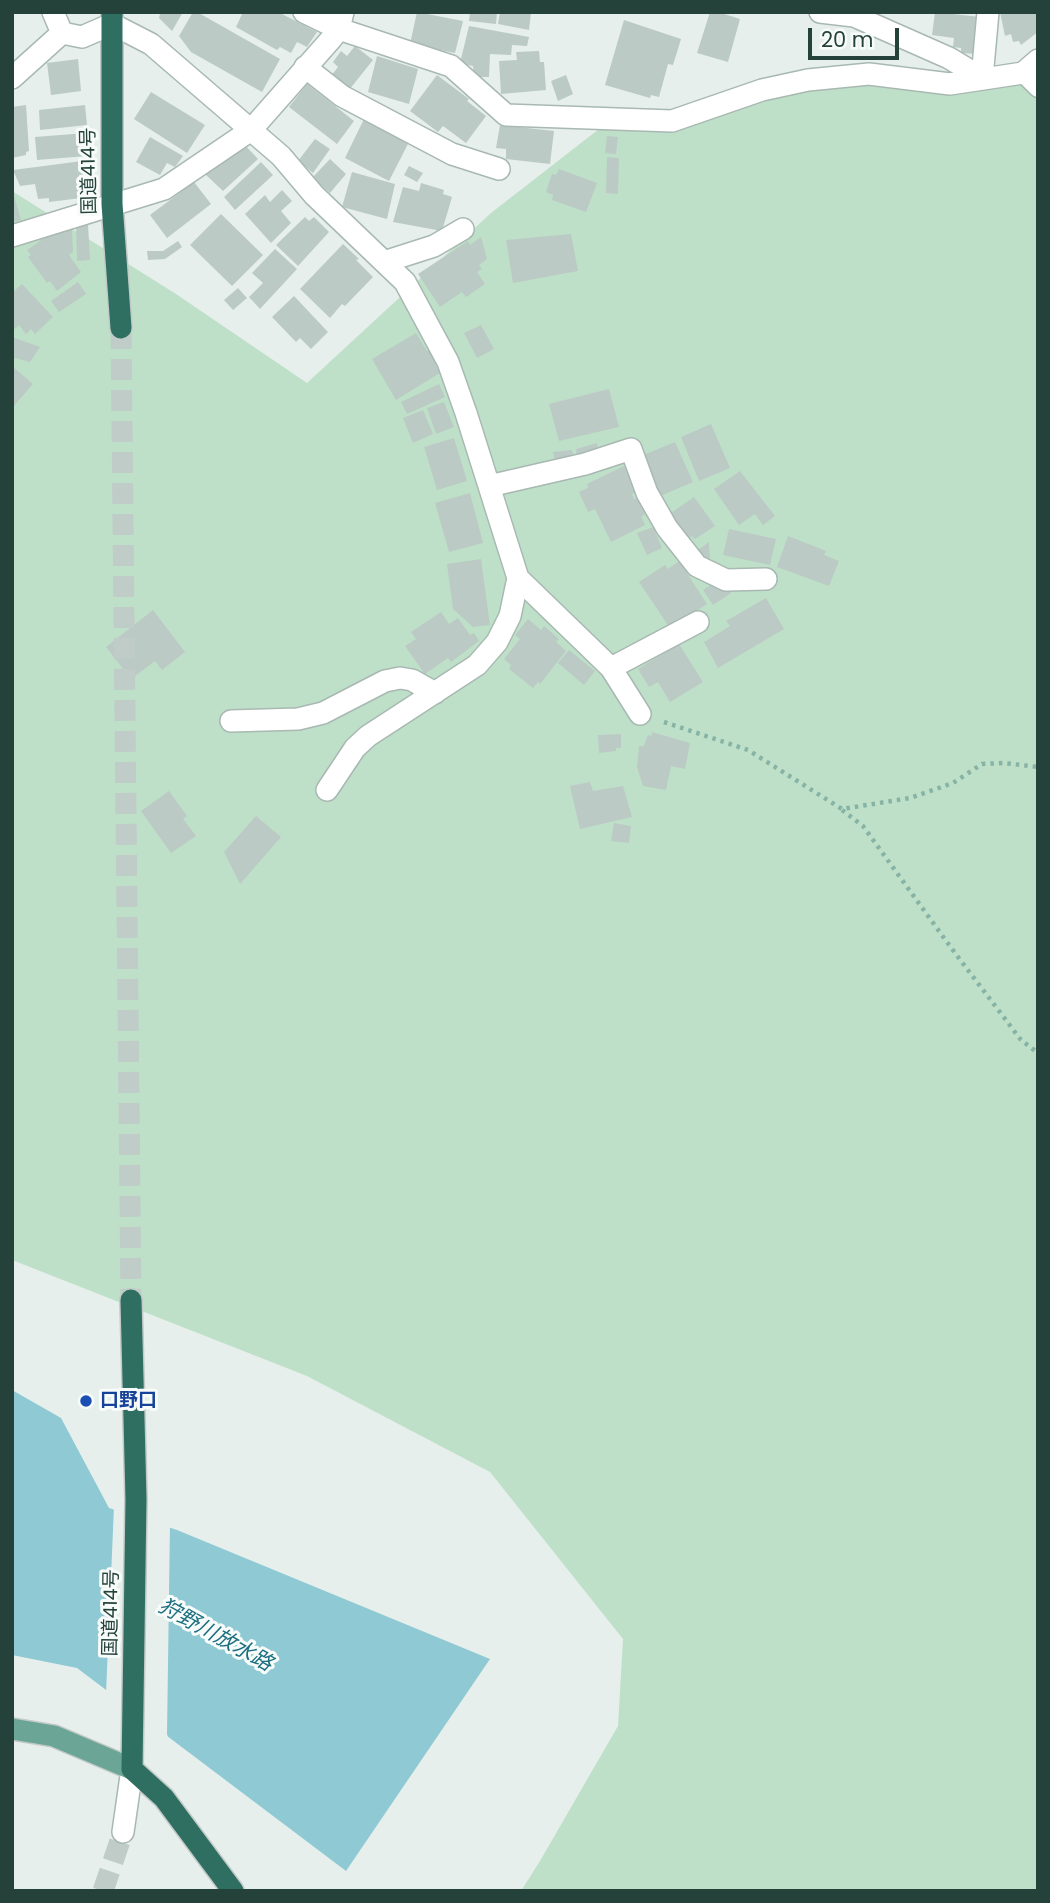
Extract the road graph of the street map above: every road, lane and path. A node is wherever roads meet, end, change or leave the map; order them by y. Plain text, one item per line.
1 (53, 12) edge
2 (304, 12) edge
3 (820, 12) edge
4 (988, 12) edge
5 (112, 18) edge
6 (869, 18) edge
7 (341, 21) edge
8 (62, 33) junction
9 (305, 67) junction
10 (1033, 74) edge
11 (12, 78) edge
12 (982, 78) junction
13 (251, 130) junction
14 (499, 169) dead end
15 (112, 204) junction
16 (463, 229) dead end
17 (12, 236) edge
18 (384, 262) junction
19 (121, 328) tunnel mouth
20 (489, 486) junction
21 (518, 578) junction
22 (766, 579) dead end
23 (698, 622) dead end
24 (611, 668) junction
25 (435, 693) junction
26 (640, 714) joint
27 (232, 721) dead end
28 (1038, 767) edge
29 (327, 790) dead end
30 (842, 809) junction
31 (1038, 1053) edge
32 (131, 1300) tunnel mouth
33 (12, 1729) edge
34 (132, 1769) junction
35 (123, 1832) tunnel mouth
36 (233, 1891) edge

1 - 8 street
2 - 7 street
3 - 6 street
4 - 12 street
5 - 8 street
5 - 13 street
5 - 15 highway, 国道414号
6 - 12 street
7 - 9 street
7 - 12 street
8 - 11 street
9 - 13 street
9 - 14 street
10 - 12 street
13 - 15 street
13 - 18 street
15 - 17 street
15 - 19 highway, 国道414号
16 - 18 street
18 - 20 street
20 - 21 street
20 - 22 street
21 - 24 street
21 - 25 street
23 - 24 street
24 - 26 street
25 - 27 street
25 - 29 street
26 - 30 path
28 - 30 path
30 - 31 path
32 - 34 highway, 国道414号
33 - 34 main road
34 - 35 street
34 - 36 highway

